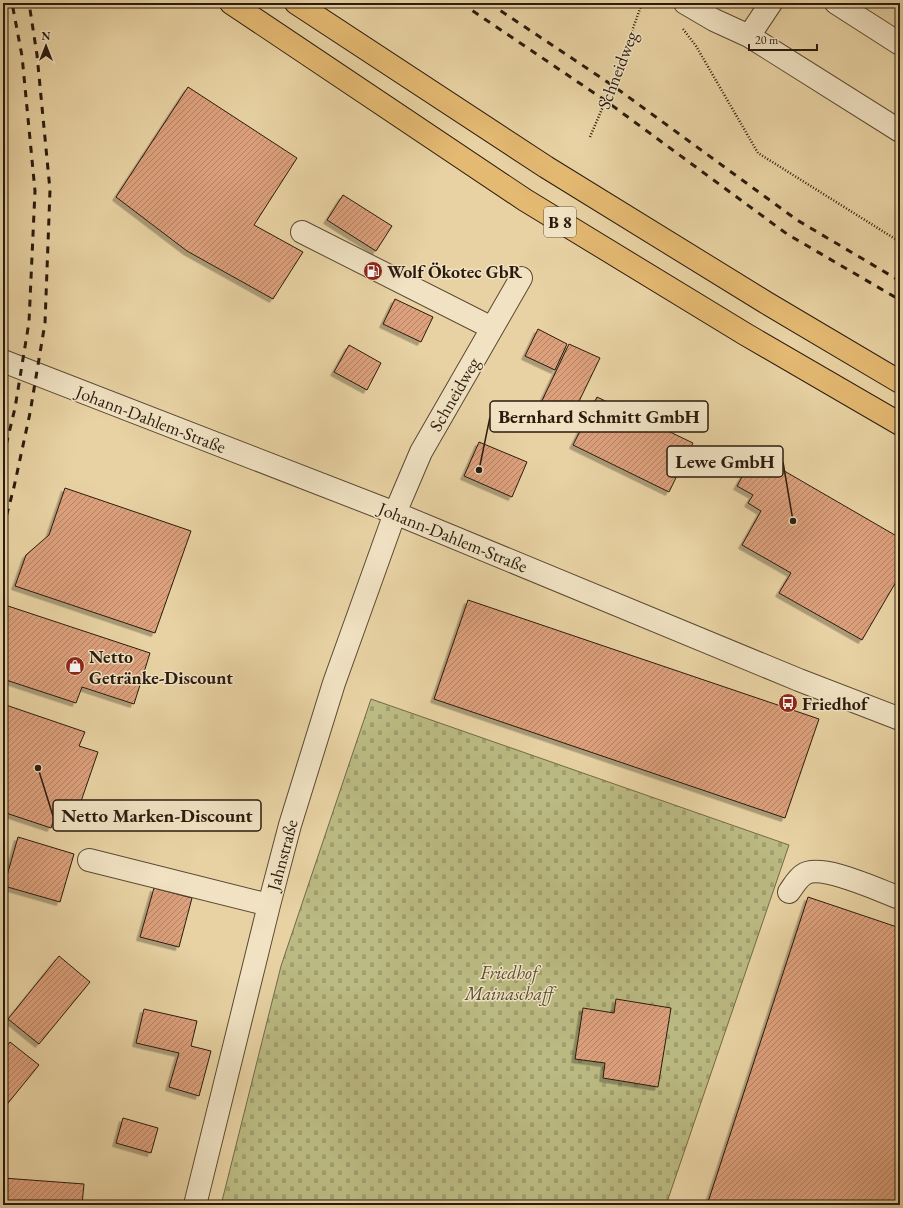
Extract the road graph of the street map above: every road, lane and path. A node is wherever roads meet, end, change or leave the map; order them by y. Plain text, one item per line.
1 (231, 3) edge
2 (296, 3) edge
3 (642, 3) edge
4 (684, 3) edge
5 (771, 3) edge
6 (836, 3) edge
7 (681, 25) dead end
8 (749, 36) junction
9 (900, 44) edge
10 (900, 131) edge
11 (590, 137) dead end
12 (302, 232) dead end
13 (900, 242) edge
14 (521, 278) dead end
15 (492, 328) junction
16 (3, 361) edge
17 (900, 382) edge
18 (900, 424) edge
19 (395, 513) junction
20 (900, 719) edge
21 (89, 860) dead end
22 (789, 892) dead end
23 (900, 898) edge
24 (269, 905) junction
25 (195, 1205) edge

1 - 18 highway, B 8
2 - 17 highway, B 8
3 - 11 path, Schneidweg
4 - 8 street
5 - 8 street
6 - 9 street
7 - 13 path
8 - 10 street
12 - 15 street
14 - 15 street, Schneidweg
15 - 19 street, Schneidweg
16 - 19 street, Johann-Dahlem-Straße
19 - 20 street, Johann-Dahlem-Straße
19 - 24 street, Jahnstraße
21 - 24 street
22 - 23 street
24 - 25 street, Jahnstraße

